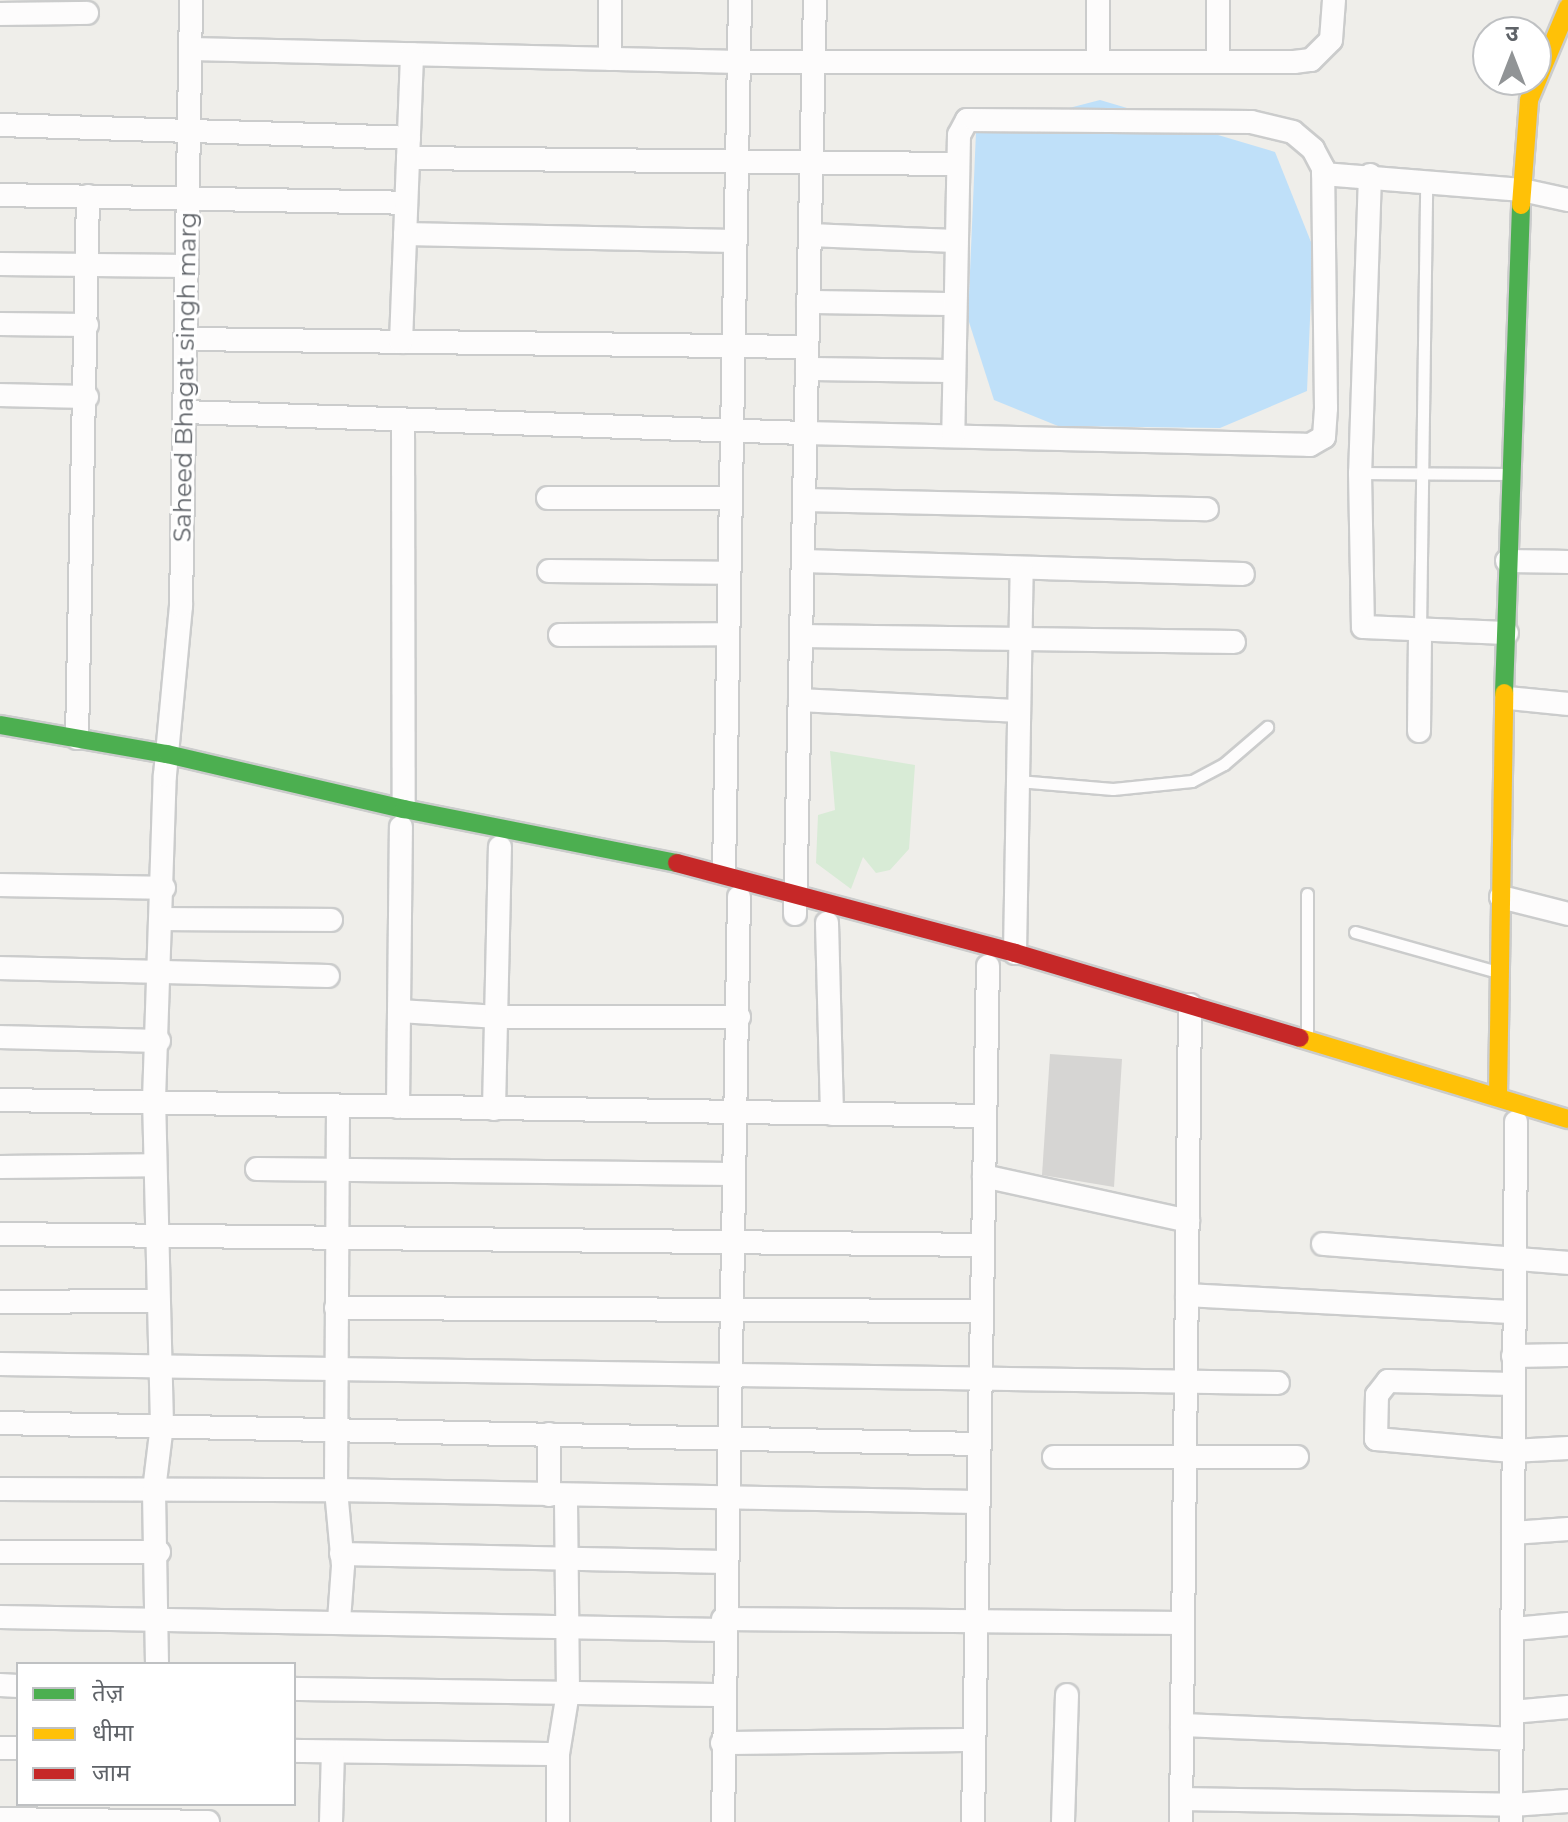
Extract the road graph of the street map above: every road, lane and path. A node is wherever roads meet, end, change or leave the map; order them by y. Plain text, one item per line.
1 (191, 0) edge
2 (610, 0) edge
3 (740, 0) edge
4 (815, 0) edge
5 (1098, 0) edge
6 (1218, 0) edge
7 (1334, 0) edge
8 (1568, 7) edge
9 (87, 13) dead end
10 (0, 14) edge
11 (191, 49) junction
12 (412, 54) junction
13 (610, 59) junction
14 (814, 60) junction
15 (1098, 60) junction
16 (1218, 60) junction
17 (739, 62) junction
18 (0, 125) edge
19 (189, 134) junction
20 (408, 148) junction
21 (736, 159) junction
22 (811, 160) junction
23 (958, 164) junction
24 (1323, 174) junction
25 (1370, 175) junction
26 (1426, 180) junction
27 (1522, 190) junction
28 (0, 195) edge
29 (88, 196) junction
30 (188, 197) junction
31 (1568, 200) edge
32 (406, 203) junction
33 (405, 234) junction
34 (810, 235) junction
35 (734, 241) junction
36 (956, 241) junction
37 (0, 264) edge
38 (88, 265) junction
39 (187, 266) junction
40 (808, 302) junction
41 (954, 304) junction
42 (0, 324) edge
43 (87, 325) junction
44 (186, 339) junction
45 (401, 342) junction
46 (732, 347) junction
47 (807, 347) junction
48 (807, 369) junction
49 (954, 371) junction
50 (0, 395) edge
51 (87, 397) junction
52 (184, 412) junction
53 (403, 420) junction
54 (730, 430) junction
55 (805, 433) junction
56 (953, 436) junction
57 (1360, 473) junction
58 (1422, 473) junction
59 (1508, 474) junction
60 (548, 498) dead end
61 (728, 498) junction
62 (804, 500) junction
63 (1207, 509) dead end
64 (803, 561) junction
65 (1507, 561) junction
66 (1568, 562) edge
67 (1022, 569) junction
68 (549, 571) dead end
69 (726, 573) junction
70 (1243, 574) dead end
71 (1420, 630) junction
72 (1507, 633) junction
73 (725, 634) junction
74 (560, 635) dead end
75 (801, 636) junction
76 (1020, 642) junction
77 (1234, 642) dead end
78 (1508, 698) junction
79 (800, 700) junction
80 (1568, 704) edge
81 (1019, 711) junction
82 (0, 725) edge
83 (1267, 727) dead end
84 (1419, 731) dead end
85 (77, 738) junction
86 (0, 745) edge
87 (177, 772) junction
88 (1018, 781) junction
89 (403, 818) junction
90 (500, 847) junction
91 (724, 872) junction
92 (0, 885) edge
93 (164, 888) junction
94 (1307, 894) dead end
95 (739, 897) junction
96 (1501, 897) junction
97 (795, 904) junction
98 (1568, 914) edge
99 (163, 919) junction
100 (331, 920) dead end
101 (827, 923) junction
102 (1355, 932) dead end
103 (1015, 953) junction
104 (988, 966) junction
105 (0, 968) edge
106 (160, 970) junction
107 (1498, 973) junction
108 (328, 976) dead end
109 (399, 1011) junction
110 (1190, 1014) junction
111 (499, 1017) junction
112 (739, 1017) junction
113 (0, 1037) edge
114 (1307, 1039) junction
115 (159, 1041) junction
116 (1498, 1095) junction
117 (0, 1100) edge
118 (154, 1100) junction
119 (338, 1106) junction
120 (398, 1107) junction
121 (494, 1109) junction
122 (734, 1112) junction
123 (832, 1114) junction
124 (982, 1116) junction
125 (1568, 1119) edge
126 (1516, 1122) junction
127 (1568, 1138) edge
128 (153, 1165) junction
129 (0, 1167) edge
130 (257, 1169) dead end
131 (339, 1171) junction
132 (733, 1174) junction
133 (984, 1176) junction
134 (1188, 1221) junction
135 (0, 1234) edge
136 (159, 1235) junction
137 (336, 1237) junction
138 (732, 1242) junction
139 (1323, 1244) dead end
140 (980, 1245) junction
141 (1514, 1261) junction
142 (1568, 1263) edge
143 (1187, 1295) junction
144 (157, 1301) junction
145 (0, 1302) edge
146 (336, 1308) junction
147 (730, 1310) junction
148 (979, 1311) junction
149 (1514, 1312) junction
150 (1568, 1355) edge
151 (1513, 1356) junction
152 (0, 1364) edge
153 (160, 1367) junction
154 (336, 1372) junction
155 (729, 1377) junction
156 (978, 1380) junction
157 (1186, 1382) junction
158 (1278, 1383) dead end
159 (1513, 1384) junction
160 (0, 1423) edge
161 (162, 1425) junction
162 (335, 1430) junction
163 (549, 1434) junction
164 (728, 1438) junction
165 (978, 1444) junction
166 (1568, 1448) edge
167 (1512, 1451) junction
168 (1054, 1457) dead end
169 (1297, 1457) dead end
170 (1185, 1459) junction
171 (0, 1489) edge
172 (154, 1490) junction
173 (336, 1490) junction
174 (557, 1495) junction
175 (726, 1501) junction
176 (977, 1502) junction
177 (1568, 1529) edge
178 (1513, 1533) junction
179 (0, 1552) edge
180 (159, 1552) junction
181 (341, 1554) junction
182 (564, 1558) junction
183 (725, 1562) junction
184 (0, 1617) edge
185 (157, 1617) junction
186 (976, 1619) junction
187 (339, 1620) junction
188 (1183, 1623) junction
189 (723, 1624) junction
190 (1568, 1624) edge
191 (567, 1625) junction
192 (1514, 1629) junction
193 (157, 1662) edge
194 (296, 1689) edge
195 (568, 1692) junction
196 (722, 1695) junction
197 (1067, 1695) dead end
198 (1568, 1707) edge
199 (1512, 1712) junction
200 (1182, 1725) junction
201 (1512, 1739) junction
202 (974, 1740) junction
203 (722, 1743) junction
204 (296, 1751) edge
205 (333, 1752) junction
206 (558, 1754) junction
207 (1181, 1799) junction
208 (1568, 1801) edge
209 (1511, 1814) edge
210 (157, 1815) edge
211 (0, 1819) edge
212 (208, 1822) edge
213 (331, 1822) edge
214 (558, 1822) edge
215 (723, 1822) edge
216 (973, 1822) edge
217 (1063, 1822) edge
218 (1181, 1822) edge

1 - 11 street, Saheed Bhagat singh marg
2 - 13 street
3 - 17 street
4 - 14 street
5 - 15 street
6 - 16 street
7 - 16 street
8 - 27 main road
9 - 10 street
11 - 12 street
11 - 19 street, Saheed Bhagat singh marg
12 - 13 street
12 - 20 street
13 - 17 street
14 - 15 street
14 - 17 street
14 - 22 street
15 - 16 street
17 - 21 street
18 - 19 street
19 - 20 street
19 - 30 street, Saheed Bhagat singh marg
20 - 21 street
20 - 32 street
21 - 22 street
21 - 35 street
22 - 23 street
22 - 34 street
23 - 24 street
23 - 36 street
24 - 25 street
24 - 56 street
25 - 26 street
25 - 57 street
26 - 27 street
26 - 58 lane
27 - 31 street
27 - 59 main road
28 - 29 street
29 - 30 street
29 - 38 street
30 - 32 street
30 - 39 street, Saheed Bhagat singh marg
32 - 33 street
33 - 35 street
33 - 45 street
34 - 36 street
34 - 40 street
35 - 46 street
36 - 41 street
37 - 38 street
38 - 39 street
38 - 43 street
39 - 44 street, Saheed Bhagat singh marg
40 - 41 street
40 - 47 street
41 - 49 street
42 - 43 street
43 - 51 street
44 - 45 street
44 - 52 street, Saheed Bhagat singh marg
45 - 46 street
46 - 47 street
46 - 54 street
47 - 48 street
48 - 49 street
48 - 55 street
49 - 56 street
50 - 51 street
51 - 85 street
52 - 53 street
52 - 87 street, Saheed Bhagat singh marg
53 - 54 street
53 - 89 street
54 - 55 street
54 - 61 street
55 - 56 street
55 - 62 street
57 - 58 lane
57 - 71 street
58 - 59 lane
58 - 71 lane
59 - 65 main road
60 - 61 street
61 - 69 street
62 - 63 street
62 - 64 street
64 - 67 street
64 - 75 street
65 - 66 street
65 - 72 main road
67 - 70 street
67 - 76 street
68 - 69 street
69 - 73 street
71 - 72 street
71 - 84 street
72 - 78 main road
73 - 74 street
73 - 91 street
75 - 76 street
75 - 79 street
76 - 77 street
76 - 81 street
78 - 80 street
78 - 96 main road
79 - 81 street
79 - 97 street
81 - 88 street
82 - 85 main road
83 - 88 lane
85 - 87 main road
86 - 87 main road
87 - 89 main road
87 - 89 main road
87 - 93 street, Saheed Bhagat singh marg
88 - 103 street
89 - 90 main road
89 - 91 main road
89 - 109 street
90 - 95 main road
90 - 111 street
91 - 97 main road
92 - 93 street
93 - 99 street, Saheed Bhagat singh marg
94 - 114 lane
95 - 97 main road
95 - 112 street
96 - 98 street
96 - 107 main road
97 - 101 main road
97 - 103 main road
99 - 100 street
99 - 106 street, Saheed Bhagat singh marg
101 - 104 main road
101 - 123 street
102 - 107 lane
103 - 110 main road
104 - 110 main road
104 - 124 street
105 - 106 street
106 - 108 street
106 - 115 street, Saheed Bhagat singh marg
107 - 116 main road
109 - 111 street
109 - 120 street
110 - 114 main road
110 - 126 main road
110 - 134 street
111 - 112 street
111 - 121 street
112 - 122 street
113 - 115 street
114 - 116 main road
115 - 118 street, Saheed Bhagat singh marg
116 - 125 main road
117 - 118 street
118 - 119 street
118 - 128 street, Saheed Bhagat singh marg
119 - 120 street
119 - 131 street
120 - 121 street
121 - 122 street
122 - 123 street
122 - 132 street
123 - 124 street
124 - 133 street
126 - 127 main road
126 - 141 street
128 - 129 street
128 - 136 street, Saheed Bhagat singh marg
130 - 131 street
131 - 132 street
131 - 137 street
132 - 138 street
133 - 134 street
133 - 140 street
134 - 143 street
135 - 136 street
136 - 137 street
136 - 144 street, Saheed Bhagat singh marg
137 - 138 street
137 - 146 street
138 - 140 street
138 - 147 street
139 - 141 street
140 - 148 street
141 - 142 street
141 - 149 street
143 - 149 street
143 - 157 street
144 - 145 street
144 - 153 street, Saheed Bhagat singh marg
146 - 147 street
146 - 154 street
147 - 148 street
147 - 155 street
148 - 156 street
149 - 151 street
150 - 151 street
151 - 159 street
152 - 153 street
153 - 154 street
153 - 161 street, Saheed Bhagat singh marg
154 - 155 street
154 - 162 street
155 - 156 street
155 - 164 street
156 - 157 street
156 - 165 street
157 - 158 street
157 - 170 street
159 - 167 street
159 - 167 street
160 - 161 street
161 - 162 street
161 - 172 street, Saheed Bhagat singh marg
162 - 163 street
162 - 173 street
163 - 164 street
163 - 174 street
164 - 165 street
164 - 175 street
165 - 176 street
166 - 167 street
167 - 178 street
168 - 170 street
169 - 170 street
170 - 188 street
171 - 172 street
172 - 173 street
172 - 180 street, Saheed Bhagat singh marg
173 - 174 street
173 - 181 street
174 - 175 street
174 - 182 street
175 - 176 street
175 - 183 street
176 - 186 street
177 - 178 street
178 - 192 street
179 - 180 street
180 - 185 street, Saheed Bhagat singh marg
181 - 182 street
181 - 187 street
182 - 183 street
182 - 191 street
183 - 189 street
184 - 185 street
185 - 187 street
185 - 193 street, Saheed Bhagat singh marg
186 - 188 street
186 - 189 street
186 - 202 street
187 - 191 street
188 - 200 street
189 - 191 street
189 - 196 street
190 - 192 street
191 - 195 street
192 - 199 street
194 - 195 street
195 - 196 street
195 - 206 street
196 - 203 street
197 - 217 street
198 - 199 street
199 - 201 street
200 - 201 street
200 - 207 street
201 - 209 street
202 - 203 street
202 - 216 street
203 - 215 street
204 - 205 street
205 - 206 street
205 - 213 street
206 - 214 street
207 - 209 street
207 - 218 street
208 - 209 street
210 - 211 street
210 - 212 street

